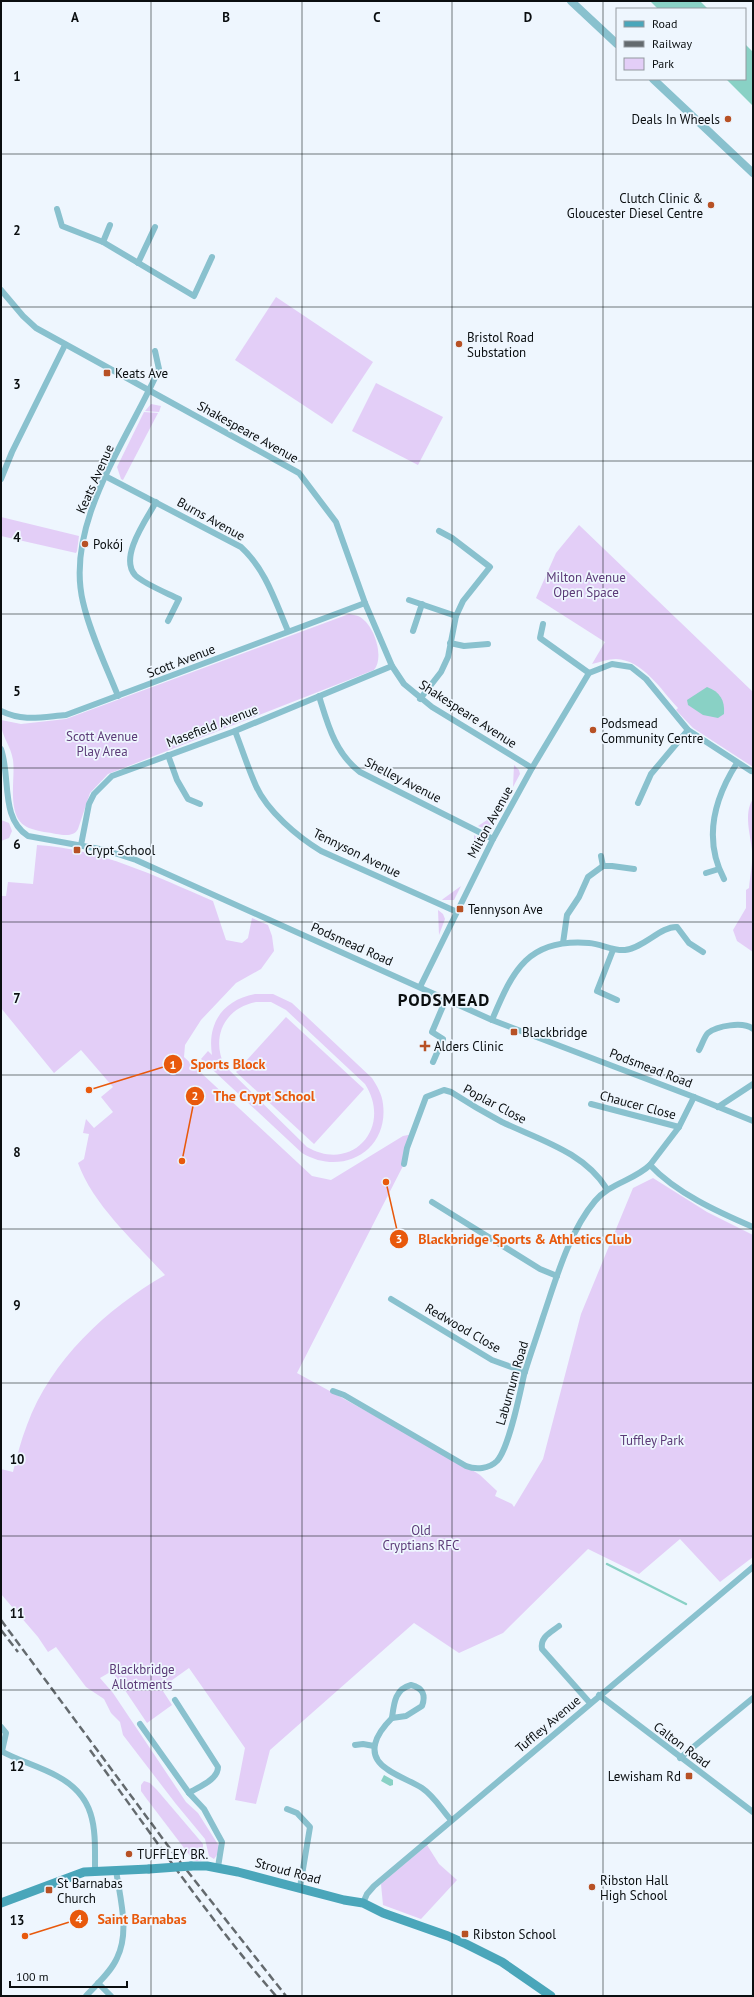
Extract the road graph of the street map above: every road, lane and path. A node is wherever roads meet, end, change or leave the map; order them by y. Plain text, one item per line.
1 (571, 1) edge
2 (616, 43) edge
3 (654, 80) edge
4 (753, 173) edge
5 (57, 209) dead end
6 (110, 225) dead end
7 (155, 227) dead end
8 (103, 242) junction
9 (212, 257) dead end
10 (138, 263) junction
11 (1, 290) edge
12 (65, 345) junction
13 (156, 351) dead end
14 (150, 390) junction
15 (105, 476) junction
16 (1, 479) edge
17 (156, 502) junction
18 (440, 531) dead end
19 (409, 600) dead end
20 (365, 603) junction
21 (422, 604) junction
22 (456, 616) junction
23 (168, 622) dead end
24 (543, 624) dead end
25 (288, 631) junction
26 (413, 631) dead end
27 (450, 643) junction
28 (488, 644) dead end
29 (392, 666) junction
30 (590, 673) junction
31 (118, 696) junction
32 (320, 696) junction
33 (420, 699) junction
34 (1, 711) edge
35 (688, 730) junction
36 (235, 731) junction
37 (1, 748) edge
38 (168, 755) junction
39 (737, 763) junction
40 (532, 768) junction
41 (751, 771) dead end
42 (638, 803) dead end
43 (200, 804) dead end
44 (493, 839) junction
45 (80, 844) junction
46 (601, 856) dead end
47 (603, 866) junction
48 (718, 868) junction
49 (634, 869) dead end
50 (706, 873) dead end
51 (724, 879) dead end
52 (455, 911) junction
53 (563, 943) junction
54 (613, 950) junction
55 (703, 952) dead end
56 (420, 987) junction
57 (446, 999) junction
58 (617, 1000) dead end
59 (492, 1020) junction
60 (753, 1028) edge
61 (700, 1050) dead end
62 (433, 1062) dead end
63 (753, 1084) edge
64 (694, 1097) junction
65 (591, 1104) dead end
66 (718, 1107) junction
67 (753, 1121) edge
68 (679, 1127) junction
69 (404, 1164) dead end
70 (650, 1165) junction
71 (607, 1189) junction
72 (432, 1202) dead end
73 (753, 1228) edge
74 (556, 1276) junction
75 (391, 1299) dead end
76 (525, 1372) junction
77 (332, 1391) dead end
78 (753, 1567) edge
79 (559, 1626) dead end
80 (600, 1695) junction
81 (753, 1698) edge
82 (175, 1700) dead end
83 (590, 1703) junction
84 (392, 1718) junction
85 (140, 1724) dead end
86 (1, 1727) edge
87 (355, 1745) dead end
88 (374, 1746) junction
89 (2, 1751) edge
90 (680, 1758) junction
91 (189, 1793) junction
92 (287, 1809) dead end
93 (753, 1812) edge
94 (451, 1820) junction
95 (218, 1868) junction
96 (116, 1870) junction
97 (95, 1872) junction
98 (300, 1887) junction
99 (363, 1902) junction
100 (1, 1903) edge
101 (98, 1983) junction
102 (86, 1996) edge
103 (111, 1996) edge
104 (551, 1996) edge

1 - 2 street
3 - 4 street
5 - 8 street
6 - 8 street
7 - 10 street
8 - 10 street
9 - 10 street
11 - 12 street, Shakespeare Avenue
12 - 14 street, Shakespeare Avenue
12 - 16 street
13 - 14 street, Keats Avenue
14 - 15 street, Keats Avenue
14 - 20 street, Shakespeare Avenue
15 - 17 street, Burns Avenue
15 - 31 street, Keats Avenue
17 - 23 street
17 - 25 street, Burns Avenue
18 - 22 street
19 - 21 street
20 - 25 street, Scott Avenue
20 - 29 street, Shakespeare Avenue
21 - 22 street
21 - 26 street
22 - 27 street
24 - 30 street
25 - 31 street, Scott Avenue
27 - 28 street
27 - 33 street
29 - 32 street, Masefield Avenue
29 - 33 street, Shakespeare Avenue
30 - 35 street
30 - 40 street, Milton Avenue
31 - 34 street, Scott Avenue
32 - 36 street, Masefield Avenue
32 - 44 street, Shelley Avenue
33 - 40 street, Shakespeare Avenue
35 - 39 street
35 - 42 street
36 - 38 street, Masefield Avenue
36 - 52 street, Tennyson Avenue
37 - 45 street, Podsmead Road
38 - 43 street
38 - 45 street, Masefield Avenue
39 - 41 street
39 - 48 street
40 - 44 street, Milton Avenue
44 - 52 street, Milton Avenue
45 - 56 street, Podsmead Road
46 - 47 street
47 - 49 street
47 - 53 street
48 - 50 street
48 - 51 street
52 - 56 street, Milton Avenue
53 - 54 street
53 - 59 street
54 - 55 street
54 - 58 street
56 - 57 street, Podsmead Road
57 - 59 street, Podsmead Road
57 - 62 street
59 - 64 street, Podsmead Road
60 - 61 street
63 - 66 street
64 - 66 street, Podsmead Road
64 - 68 street, Laburnum Road
65 - 68 street, Chaucer Close
66 - 67 street, Podsmead Road
68 - 70 street, Laburnum Road
69 - 71 street, Poplar Close
70 - 71 street, Laburnum Road
70 - 73 street
71 - 74 street, Laburnum Road
72 - 74 street
74 - 76 street, Laburnum Road
75 - 76 street, Redwood Close
76 - 77 street, Laburnum Road
78 - 80 street, Tuffley Avenue
79 - 83 street
80 - 83 street, Tuffley Avenue
80 - 90 street, Calton Road
81 - 90 street
82 - 91 street
83 - 94 street, Tuffley Avenue
84 - 84 street
84 - 88 street
85 - 91 street
86 - 89 street
87 - 88 street
88 - 94 street
89 - 97 street
90 - 93 street, Calton Road
91 - 95 street
92 - 98 street
94 - 99 street, Tuffley Avenue
95 - 96 main road, Stroud Road, bridge
95 - 98 main road, Stroud Road
96 - 97 main road, Stroud Road
96 - 101 street
97 - 100 main road, Stroud Road
98 - 99 main road, Stroud Road
99 - 104 main road, Stroud Road
101 - 102 street
101 - 103 street

